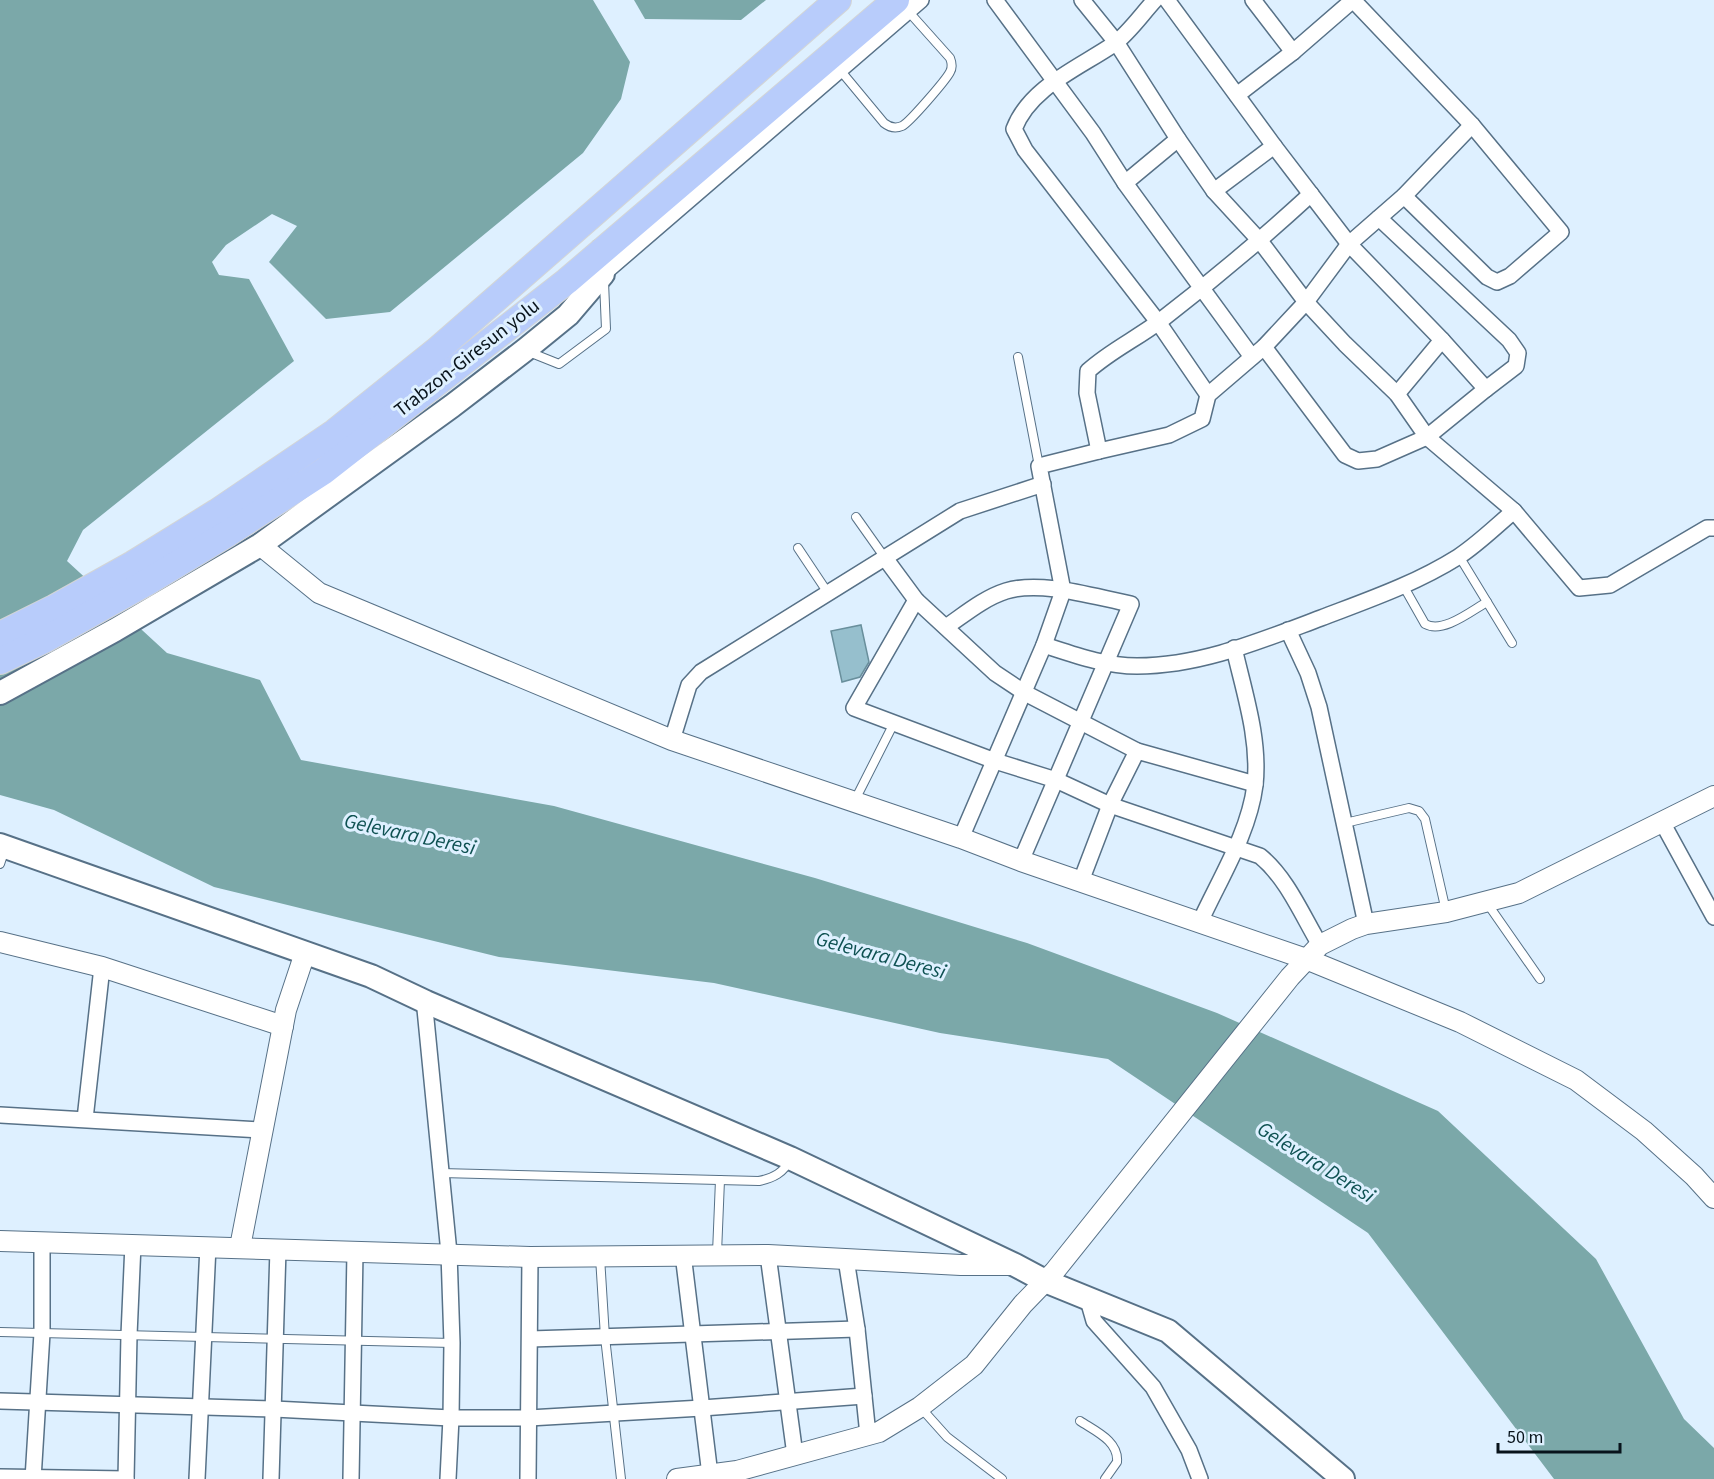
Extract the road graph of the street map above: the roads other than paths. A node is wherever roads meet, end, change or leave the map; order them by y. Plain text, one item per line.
1 (838, 0) edge
2 (921, 0) edge
3 (995, 0) edge
4 (1082, 0) edge
5 (1155, 0) edge
6 (1167, 0) edge
7 (1253, 0) edge
8 (902, 6) edge
9 (1116, 42) junction
10 (1293, 52) junction
11 (840, 70) junction
12 (1055, 81) junction
13 (1237, 95) junction
14 (1472, 125) junction
15 (1178, 140) junction
16 (1274, 146) junction
17 (1125, 183) junction
18 (1214, 191) junction
19 (1311, 194) junction
20 (1404, 196) junction
21 (1379, 218) junction
22 (1260, 241) junction
23 (1349, 244) junction
24 (602, 262) junction
25 (1202, 286) junction
26 (1306, 302) junction
27 (1158, 322) junction
28 (1442, 340) junction
29 (1264, 346) junction
30 (525, 350) junction
31 (1018, 357) dead end
32 (1252, 357) junction
33 (1486, 389) junction
34 (1397, 394) junction
35 (1208, 395) junction
36 (1428, 437) junction
37 (1100, 451) junction
38 (1039, 466) junction
39 (1043, 484) junction
40 (1514, 511) junction
41 (856, 517) dead end
42 (1714, 528) edge
43 (260, 545) junction
44 (798, 548) dead end
45 (1459, 556) junction
46 (885, 558) junction
47 (139, 574) junction
48 (1404, 587) junction
49 (1063, 591) junction
50 (828, 593) junction
51 (916, 600) junction
52 (1487, 602) junction
53 (946, 627) junction
54 (1288, 630) junction
55 (0, 634) edge
56 (1512, 643) dead end
57 (1044, 645) junction
58 (1234, 648) junction
59 (0, 662) edge
60 (1106, 664) junction
61 (0, 693) edge
62 (1025, 693) junction
63 (1082, 721) junction
64 (894, 723) junction
65 (672, 740) junction
66 (1137, 751) junction
67 (995, 761) junction
68 (1056, 780) junction
69 (1255, 784) junction
70 (1714, 796) edge
71 (854, 802) junction
72 (1110, 805) junction
73 (1662, 822) junction
74 (1344, 823) junction
75 (961, 838) junction
76 (1235, 847) junction
77 (2, 852) edge
78 (1021, 861) junction
79 (1081, 881) junction
80 (1486, 902) junction
81 (1446, 912) junction
82 (1714, 917) edge
83 (1200, 922) junction
84 (1366, 924) junction
85 (0, 942) edge
86 (1313, 952) junction
87 (305, 953) junction
88 (102, 967) junction
89 (1540, 979) dead end
90 (426, 1002) junction
91 (283, 1026) junction
92 (0, 1115) edge
93 (85, 1119) junction
94 (262, 1130) junction
95 (790, 1158) junction
96 (441, 1173) junction
97 (720, 1180) junction
98 (1714, 1198) edge
99 (0, 1241) edge
100 (42, 1241) junction
101 (133, 1244) junction
102 (208, 1246) junction
103 (240, 1247) junction
104 (278, 1249) junction
105 (355, 1252) junction
106 (449, 1253) junction
107 (683, 1254) junction
108 (717, 1255) junction
109 (768, 1255) junction
110 (600, 1256) junction
111 (530, 1257) junction
112 (846, 1259) junction
113 (1015, 1264) junction
114 (1049, 1277) junction
115 (1090, 1300) junction
116 (857, 1329) junction
117 (0, 1332) edge
118 (778, 1332) junction
119 (42, 1333) junction
120 (693, 1334) junction
121 (129, 1335) junction
122 (203, 1337) junction
123 (605, 1337) junction
124 (274, 1339) junction
125 (530, 1339) junction
126 (354, 1342) junction
127 (452, 1343) junction
128 (864, 1396) junction
129 (0, 1401) edge
130 (37, 1402) junction
131 (788, 1402) junction
132 (128, 1405) junction
133 (920, 1407) junction
134 (199, 1408) junction
135 (702, 1408) junction
136 (274, 1409) junction
137 (352, 1413) junction
138 (613, 1413) junction
139 (452, 1418) junction
140 (529, 1418) junction
141 (1080, 1421) dead end
142 (868, 1436) junction
143 (795, 1455) junction
144 (710, 1475) junction
145 (0, 1477) edge
146 (33, 1478) edge
147 (126, 1479) edge
148 (197, 1479) edge
149 (271, 1479) edge
150 (351, 1479) edge
151 (448, 1479) edge
152 (528, 1479) edge
153 (621, 1479) edge
154 (677, 1479) edge
155 (1002, 1479) edge
156 (1105, 1479) edge
157 (1200, 1479) edge
158 (1343, 1479) edge

1 - 47 highway, Trabzon-Giresun yolu
2 - 8 street
3 - 12 street
4 - 9 street
5 - 9 street
6 - 13 street
7 - 10 street
8 - 11 street
8 - 11 lane
8 - 24 highway, Trabzon-Giresun yolu
9 - 12 street
9 - 15 street
10 - 13 street
10 - 14 street
11 - 24 street
12 - 17 street
12 - 27 street
13 - 16 street
14 - 20 street
14 - 20 street
15 - 17 street
15 - 18 street
16 - 18 street
16 - 19 street
17 - 25 street
18 - 22 street
19 - 22 street
19 - 23 street
20 - 21 street
21 - 23 street
21 - 33 street
22 - 25 street
22 - 26 street
23 - 26 street
23 - 28 street
24 - 30 main road
24 - 30 lane
24 - 47 highway, Trabzon-Giresun yolu
25 - 27 street
25 - 32 street
26 - 29 street
26 - 34 street
27 - 35 street
27 - 37 street
28 - 33 street
28 - 34 street
29 - 32 street
29 - 36 street
30 - 43 main road
31 - 38 lane
32 - 35 street
33 - 36 street
34 - 36 street
35 - 37 street
36 - 40 street
37 - 38 street
38 - 39 street
39 - 46 street
39 - 49 street
40 - 42 street
40 - 45 street
41 - 46 lane
43 - 61 main road
43 - 65 street
44 - 50 lane
45 - 48 street
45 - 52 lane
46 - 50 street
46 - 51 street
47 - 55 highway, Trabzon-Giresun yolu
47 - 59 highway, Trabzon-Giresun yolu
48 - 52 lane
48 - 54 street
49 - 53 street
49 - 57 street
49 - 60 street
50 - 65 street
51 - 53 street
51 - 64 street
52 - 56 lane
53 - 62 street
54 - 58 street
54 - 74 street
57 - 60 street
57 - 62 street
58 - 60 street
58 - 69 street
60 - 63 street
62 - 63 street
62 - 67 street
63 - 66 street
63 - 68 street
64 - 67 street
64 - 71 lane
65 - 71 street
66 - 69 street
66 - 72 street
67 - 68 street
67 - 75 street
68 - 72 street
68 - 78 street
69 - 76 street
70 - 73 street
71 - 75 street
72 - 76 street
72 - 79 street
73 - 80 street
73 - 82 street
74 - 81 lane
74 - 84 street
75 - 78 street
76 - 83 street
76 - 86 street
77 - 87 main road
78 - 79 street
79 - 83 street
80 - 81 street
80 - 89 lane
81 - 84 street
83 - 86 street
84 - 86 street
85 - 88 street
86 - 98 street
86 - 114 street
87 - 90 main road
87 - 91 street
88 - 91 street
88 - 93 street
90 - 95 main road
90 - 96 street
91 - 94 street
92 - 93 street
93 - 94 street
94 - 103 street
95 - 97 lane
95 - 113 main road
96 - 97 lane
96 - 106 street
97 - 108 lane
99 - 100 street
100 - 101 street
100 - 119 street
101 - 102 street
101 - 121 street
102 - 103 street
102 - 122 street
103 - 104 street
104 - 105 street
104 - 124 street
105 - 106 street
105 - 126 street
106 - 111 street
106 - 127 street
107 - 108 street
107 - 110 street
107 - 120 street
108 - 109 street
109 - 112 street
109 - 118 street
110 - 111 street
110 - 123 lane
111 - 125 street
112 - 113 street
112 - 116 street
113 - 114 main road
114 - 115 main road
114 - 133 street
115 - 157 street
115 - 158 main road
116 - 118 street
116 - 128 street
117 - 119 lane
118 - 120 street
118 - 131 street
119 - 121 lane
119 - 130 street
120 - 123 street
120 - 135 street
121 - 122 lane
121 - 132 street
122 - 124 lane
122 - 134 street
123 - 125 street
123 - 138 lane
124 - 126 lane
124 - 136 street
125 - 140 street
126 - 127 lane
126 - 137 street
127 - 139 street
128 - 131 street
128 - 142 street
129 - 130 street
130 - 132 street
130 - 146 street
131 - 135 street
131 - 143 street
132 - 134 street
132 - 147 street
133 - 142 street
133 - 155 lane
134 - 136 street
134 - 148 street
135 - 138 street
135 - 144 street
136 - 137 street
136 - 149 street
137 - 139 street
137 - 150 street
138 - 140 street
138 - 153 lane
139 - 140 street
139 - 151 street
140 - 152 street
141 - 156 lane
142 - 143 street
143 - 144 street
144 - 154 street
145 - 146 street
146 - 147 street

